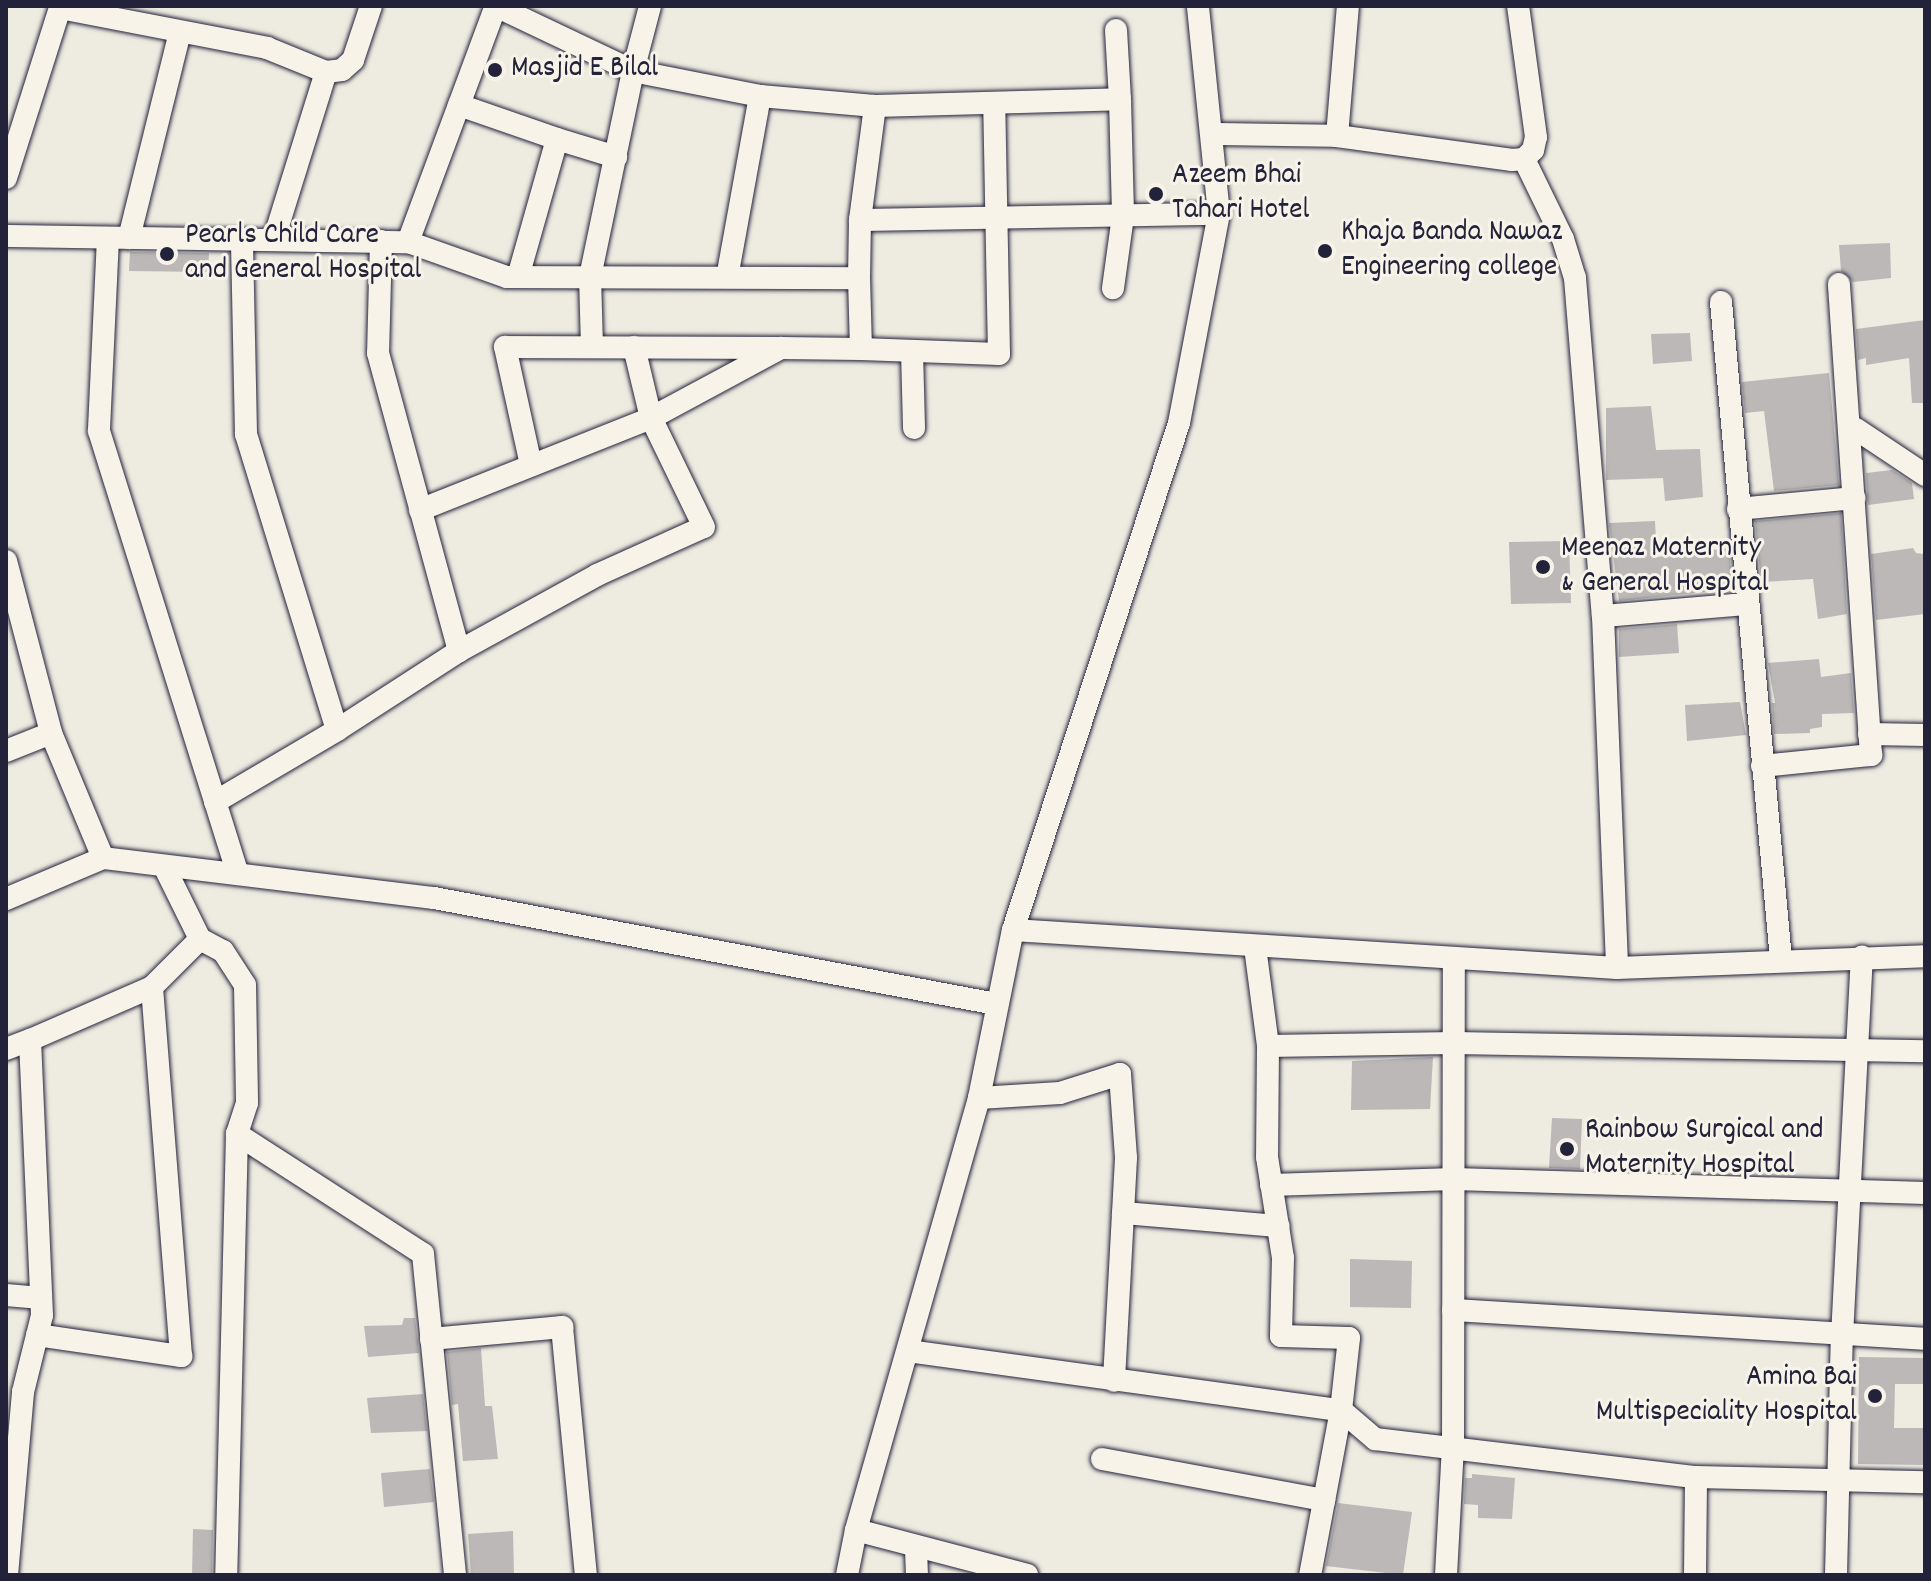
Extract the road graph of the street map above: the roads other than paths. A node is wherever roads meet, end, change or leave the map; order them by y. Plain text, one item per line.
1 (371, 6) edge
2 (496, 6) edge
3 (650, 6) edge
4 (1198, 6) edge
5 (1348, 6) edge
6 (1518, 6) edge
7 (1116, 30) dead end
8 (180, 32) junction
9 (633, 71) junction
10 (326, 72) junction
11 (760, 96) junction
12 (1120, 99) junction
13 (994, 103) junction
14 (459, 105) junction
15 (875, 106) junction
16 (1213, 134) junction
17 (1337, 136) junction
18 (557, 139) junction
19 (616, 157) junction
20 (1524, 159) junction
21 (6, 178) edge
22 (1219, 214) junction
23 (1123, 216) junction
24 (996, 217) junction
25 (860, 220) junction
26 (6, 236) edge
27 (118, 238) junction
28 (242, 239) junction
29 (274, 239) junction
30 (381, 241) junction
31 (408, 242) junction
32 (518, 277) junction
33 (590, 277) junction
34 (727, 277) junction
35 (859, 278) junction
36 (1839, 284) dead end
37 (1113, 288) dead end
38 (1721, 302) dead end
39 (592, 347) junction
40 (634, 347) junction
41 (781, 348) junction
42 (861, 349) junction
43 (912, 351) junction
44 (651, 418) junction
45 (914, 428) dead end
46 (1856, 429) dead end
47 (531, 465) junction
48 (1925, 475) edge
49 (1854, 498) junction
50 (1738, 509) junction
51 (420, 510) junction
52 (6, 561) edge
53 (10, 591) edge
54 (1747, 604) junction
55 (1603, 616) junction
56 (459, 651) junction
57 (337, 730) junction
58 (51, 733) junction
59 (1869, 734) junction
60 (1925, 735) edge
61 (6, 751) edge
62 (1762, 766) junction
63 (215, 802) junction
64 (103, 858) junction
65 (164, 866) junction
66 (238, 874) junction
67 (6, 899) edge
68 (1013, 930) junction
69 (200, 939) junction
70 (1255, 947) junction
71 (1925, 956) edge
72 (1862, 957) junction
73 (1454, 960) junction
74 (1781, 960) junction
75 (1617, 968) junction
76 (152, 987) junction
77 (996, 1004) junction
78 (30, 1040) junction
79 (1454, 1043) junction
80 (1268, 1046) junction
81 (1856, 1047) junction
82 (6, 1049) edge
83 (1925, 1051) edge
84 (979, 1098) junction
85 (237, 1134) junction
86 (1454, 1179) junction
87 (1271, 1185) junction
88 (1849, 1191) junction
89 (1925, 1193) edge
90 (1123, 1213) junction
91 (1278, 1226) junction
92 (6, 1295) edge
93 (41, 1298) junction
94 (1453, 1310) junction
95 (37, 1335) junction
96 (1842, 1336) junction
97 (431, 1339) junction
98 (1925, 1339) edge
99 (908, 1351) junction
100 (1114, 1381) junction
101 (15, 1391) edge
102 (1341, 1410) junction
103 (1453, 1446) junction
104 (1102, 1459) dead end
105 (1696, 1477) junction
106 (1838, 1480) junction
107 (1925, 1482) edge
108 (1324, 1500) junction
109 (856, 1530) junction
110 (916, 1548) junction
111 (1453, 1574) edge
112 (7, 1575) edge
113 (226, 1575) edge
114 (455, 1575) edge
115 (586, 1575) edge
116 (847, 1575) edge
117 (917, 1575) edge
118 (1027, 1575) edge
119 (1310, 1575) edge
120 (1695, 1575) edge
121 (1836, 1575) edge

1 - 10 street
2 - 9 street
2 - 14 street
3 - 9 street
4 - 16 street
5 - 17 street
6 - 20 street
7 - 12 street
8 - 10 street
8 - 21 street
8 - 27 street
9 - 11 street
9 - 19 street
10 - 29 street
11 - 15 street
11 - 34 street
12 - 13 street
12 - 23 street
13 - 15 street
13 - 24 street
14 - 18 street
14 - 31 street
15 - 25 street
16 - 17 street
16 - 22 street
17 - 20 street
18 - 19 street
18 - 32 street
19 - 33 street
20 - 55 street
22 - 23 street
22 - 68 street
23 - 24 street
23 - 37 street
24 - 25 street
24 - 43 street
25 - 35 street
26 - 27 street
27 - 28 street
27 - 63 street
28 - 29 street
28 - 57 street
29 - 30 street
30 - 31 street
30 - 51 street
31 - 32 street
32 - 33 street
33 - 34 street
33 - 39 street
34 - 35 street
35 - 42 street
36 - 49 street
38 - 50 street
39 - 40 street
39 - 47 street
40 - 41 street
40 - 44 street
41 - 42 street
41 - 44 street
42 - 43 street
43 - 45 street
44 - 47 street
44 - 56 street
46 - 48 street
47 - 51 street
49 - 50 street
49 - 59 street
50 - 54 street
51 - 56 street
52 - 53 street
53 - 58 street
54 - 55 street
54 - 62 street
55 - 75 street
56 - 57 street
57 - 63 street
58 - 61 street
58 - 64 street
59 - 60 street
59 - 62 street
62 - 74 street
63 - 66 street
64 - 65 street
64 - 67 street
65 - 66 street
65 - 69 street
66 - 77 street
68 - 70 street
68 - 77 street
69 - 76 street
69 - 85 street
70 - 73 street
70 - 80 street
71 - 72 street
72 - 74 street
72 - 81 street
73 - 75 street
73 - 79 street
74 - 75 street
76 - 78 street
76 - 95 street
77 - 84 street
78 - 82 street
78 - 93 street
79 - 80 street
79 - 81 street
79 - 86 street
80 - 87 street
81 - 83 street
81 - 88 street
84 - 90 street
84 - 99 street
85 - 97 street
85 - 113 street
86 - 87 street
86 - 88 street
86 - 94 street
87 - 91 street
88 - 89 street
88 - 96 street
90 - 91 street
90 - 100 street
91 - 102 street
92 - 93 street
93 - 95 street
94 - 96 street
94 - 103 street
95 - 101 street
96 - 98 street
96 - 106 street
97 - 114 street
97 - 115 street
99 - 100 street
99 - 109 street
100 - 102 street
101 - 112 street
102 - 103 street
102 - 108 street
103 - 105 street
103 - 111 street
104 - 108 street
105 - 106 street
105 - 120 street
106 - 107 street
106 - 121 street
108 - 119 street
109 - 110 street
109 - 116 street
110 - 117 street
110 - 118 street

